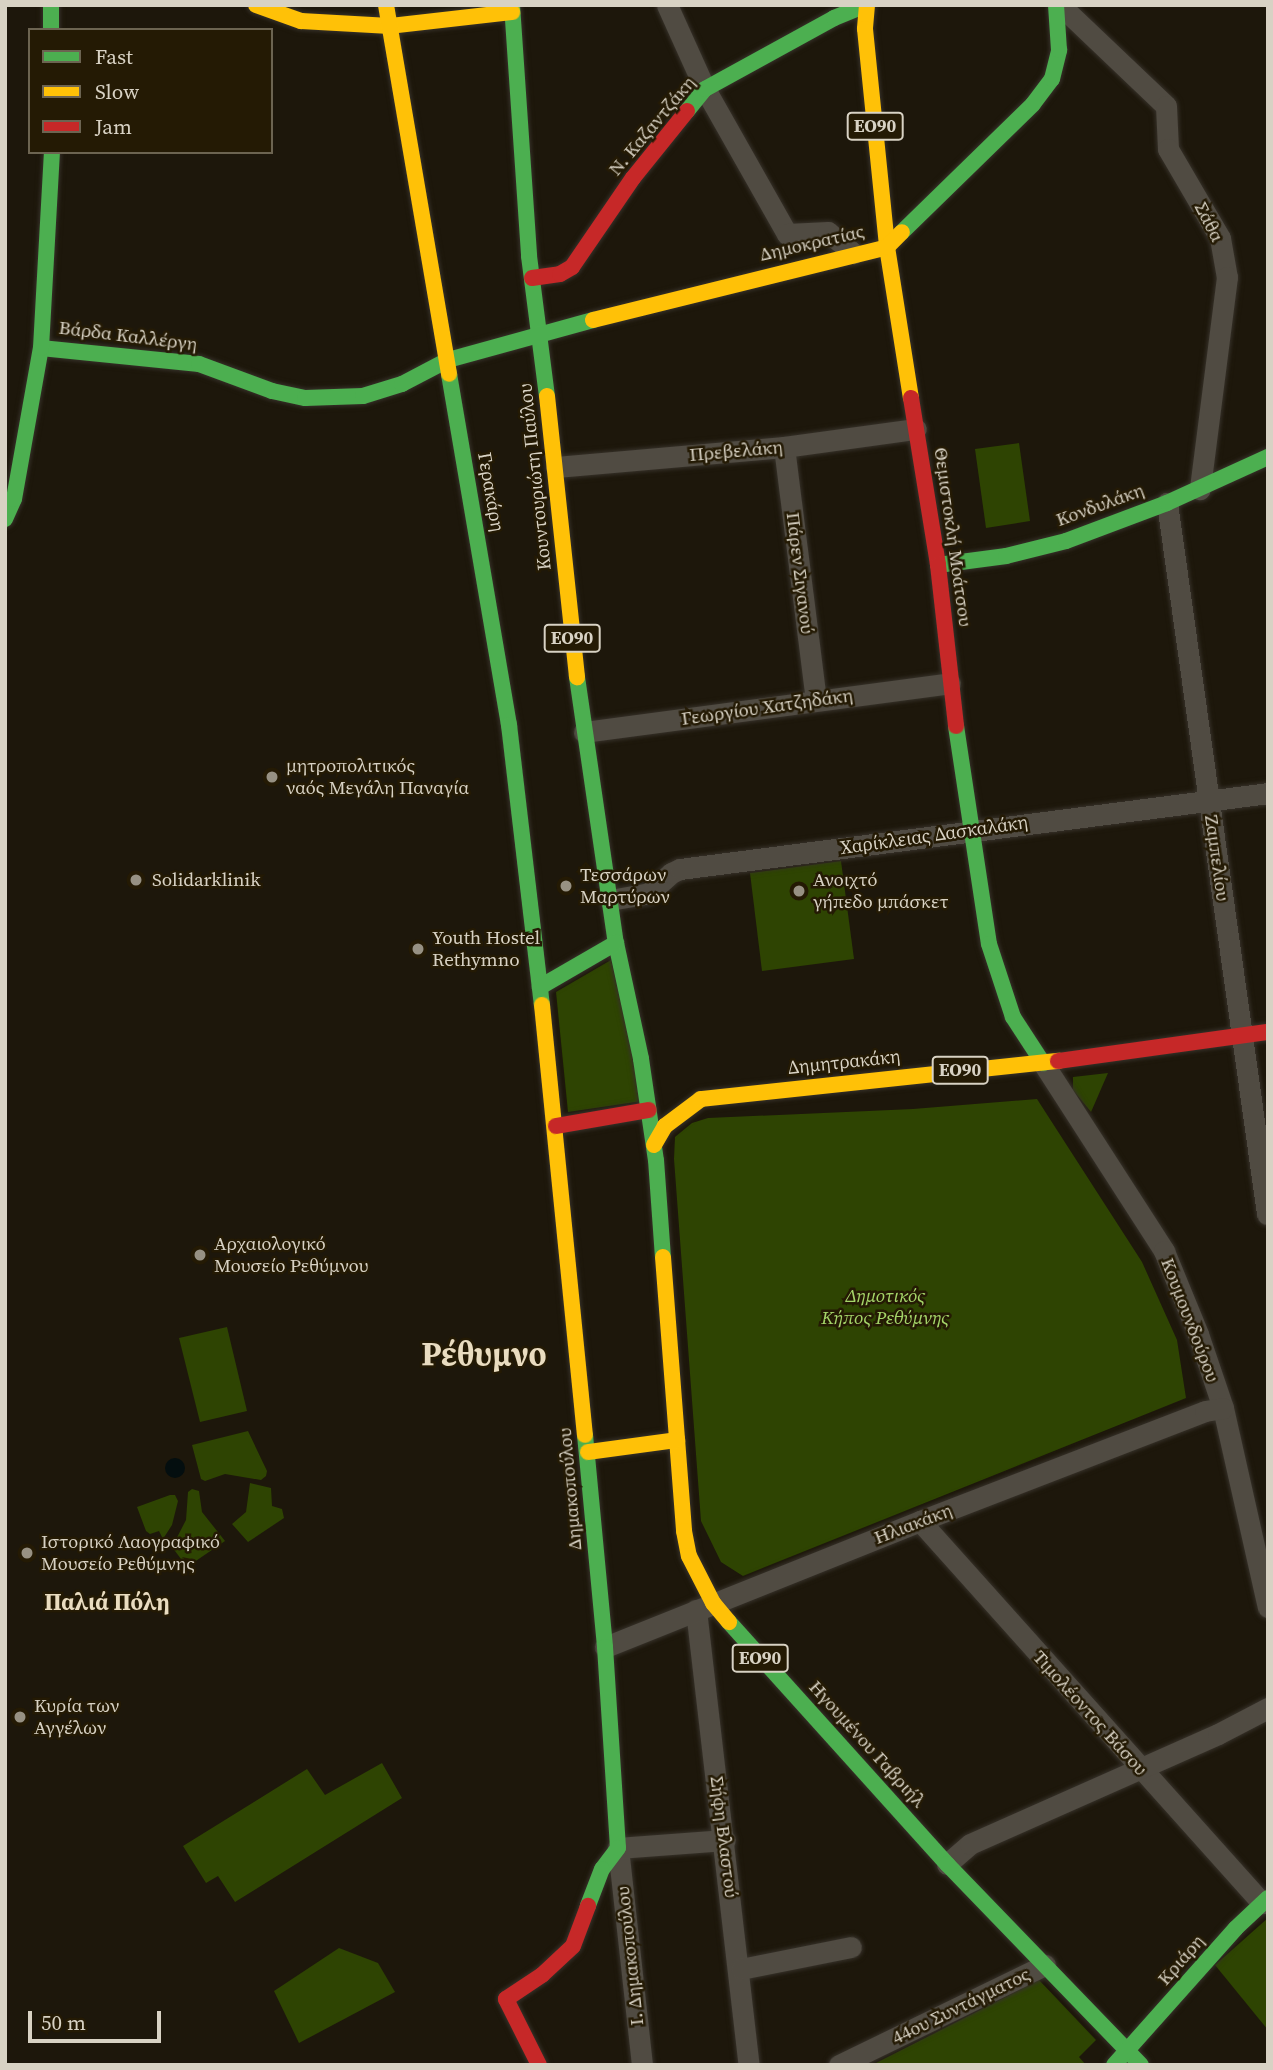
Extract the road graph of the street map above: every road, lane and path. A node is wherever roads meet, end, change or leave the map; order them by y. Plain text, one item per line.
1 (51, 5) edge
2 (256, 5) edge
3 (386, 5) edge
4 (667, 5) edge
5 (867, 5) edge
6 (1058, 5) edge
7 (512, 9) edge
8 (390, 26) junction
9 (51, 28) edge
10 (705, 89) junction
11 (52, 154) edge
12 (887, 247) junction
13 (853, 253) junction
14 (532, 278) junction
15 (540, 332) junction
16 (41, 348) junction
17 (448, 360) junction
18 (916, 429) junction
19 (784, 447) junction
20 (1268, 457) edge
21 (556, 467) junction
22 (1200, 489) junction
23 (1167, 503) junction
24 (5, 519) edge
25 (938, 565) junction
26 (950, 683) junction
27 (816, 700) junction
28 (584, 732) junction
29 (1268, 793) edge
30 (1209, 800) junction
31 (973, 829) junction
32 (610, 900) junction
33 (616, 943) junction
34 (540, 987) junction
35 (1268, 1032) edge
36 (1242, 1035) junction
37 (641, 1059) junction
38 (1043, 1063) junction
39 (658, 1078) dead end
40 (681, 1093) dead end
41 (701, 1098) junction
42 (649, 1110) junction
43 (556, 1126) junction
44 (654, 1145) junction
45 (1267, 1213) edge
46 (1223, 1408) junction
47 (677, 1440) junction
48 (588, 1452) junction
49 (920, 1521) junction
50 (704, 1606) junction
51 (1268, 1607) edge
52 (605, 1647) junction
53 (1268, 1709) edge
54 (1140, 1769) junction
55 (724, 1840) junction
56 (618, 1848) junction
57 (947, 1864) junction
58 (1265, 1901) edge
59 (851, 1947) dead end
60 (1045, 1965) junction
61 (741, 1969) junction
62 (1128, 2051) junction
63 (539, 2065) edge
64 (642, 2065) edge
65 (749, 2065) edge
66 (839, 2065) edge
67 (1114, 2065) edge
68 (1141, 2065) edge

1 - 9 main road
2 - 8 main road
3 - 8 main road, Γερακάρη
4 - 10 street
5 - 10 main road, Ν. Καζαντζάκη
5 - 12 main road, Θεμιστοκλή Μοάτσου / ΕΟ90
6 - 12 main road, Δημοκρατίας
6 - 22 street, Σάθα
7 - 8 main road
7 - 14 main road, Κουντουριώτη Παύλου / ΕΟ90
8 - 17 main road, Γερακάρη
10 - 13 street
10 - 14 main road, Ν. Καζαντζάκη
11 - 16 main road
12 - 13 main road, Δημοκρατίας
12 - 18 main road, Θεμιστοκλή Μοάτσου / ΕΟ90
13 - 15 main road, Δημοκρατίας
14 - 15 main road, Κουντουριώτη Παύλου / ΕΟ90
15 - 17 main road, Δημοκρατίας
15 - 21 main road, Κουντουριώτη Παύλου / ΕΟ90
16 - 17 main road, Βάρδα Καλλέργη
16 - 24 main road
17 - 34 main road, Γερακάρη
18 - 19 street, Πρεβελάκη
18 - 25 main road, Θεμιστοκλή Μοάτσου / ΕΟ90
19 - 21 street, Πρεβελάκη
19 - 27 street, Πάρεν Σιγανού
20 - 22 main road, Κονδυλάκη
21 - 28 main road, Κουντουριώτη Παύλου / ΕΟ90
22 - 23 main road, Κονδυλάκη
23 - 25 main road, Κονδυλάκη
23 - 30 street, Ζαμπελίου
25 - 26 main road, Θεμιστοκλή Μοάτσου / ΕΟ90
26 - 27 street, Γεωργίου Χατζηδάκη
26 - 31 main road, Θεμιστοκλή Μοάτσου / ΕΟ90
27 - 28 street, Γεωργίου Χατζηδάκη
28 - 32 main road, Κουντουριώτη Παύλου / ΕΟ90
29 - 30 street, Χαρίκλειας Δασκαλάκη
30 - 31 street, Χαρίκλειας Δασκαλάκη
30 - 36 street, Ζαμπελίου
31 - 32 street, Χαρίκλειας Δασκαλάκη
31 - 38 main road, Θεμιστοκλή Μοάτσου / ΕΟ90
32 - 33 main road, Κουντουριώτη Παύλου / ΕΟ90
33 - 34 main road
33 - 37 main road, ΕΟ90
34 - 43 main road
35 - 36 main road, Δημητρακάκη
36 - 38 main road, Δημητρακάκη
36 - 45 street, Ζαμπελίου
37 - 39 main road, ΕΟ90
37 - 42 main road, ΕΟ90
38 - 41 main road, Δημητρακάκη / ΕΟ90
38 - 46 street, Κουμουνδούρου
40 - 41 main road, ΕΟ90
41 - 44 main road
42 - 43 main road
42 - 44 main road, ΕΟ90
43 - 48 main road, Δημακοπούλου
44 - 47 main road, Ηγουμένου Γαβριήλ / ΕΟ90
46 - 49 street, Ηλιακάκη
46 - 51 street, Κουμουνδούρου
47 - 48 main road
47 - 50 main road, Ηγουμένου Γαβριήλ / ΕΟ90
48 - 52 main road, Δημακοπούλου
49 - 50 street, Ηλιακάκη
49 - 54 street, Τιμολέοντος Βάσου
50 - 52 street, Ηλιακάκη
50 - 55 street, Σήφη Βλαστού
50 - 57 main road, Ηγουμένου Γαβριήλ / ΕΟ90
52 - 56 main road, Δημακοπούλου
53 - 54 street
54 - 57 street
54 - 58 street, Τιμολέοντος Βάσου
55 - 56 street
55 - 61 street, Σήφη Βλαστού
56 - 63 main road
56 - 64 street, Ι. Δημακοπούλου
57 - 60 main road, Ηγουμένου Γαβριήλ / ΕΟ90
58 - 62 main road, Κριάρη
59 - 61 street
60 - 62 main road, Ηγουμένου Γαβριήλ / ΕΟ90
60 - 66 street, 44ου Συντάγματος
61 - 65 street, Σήφη Βλαστού
62 - 67 main road, Κριάρη
62 - 68 main road, Ηγουμένου Γαβριήλ / ΕΟ90

